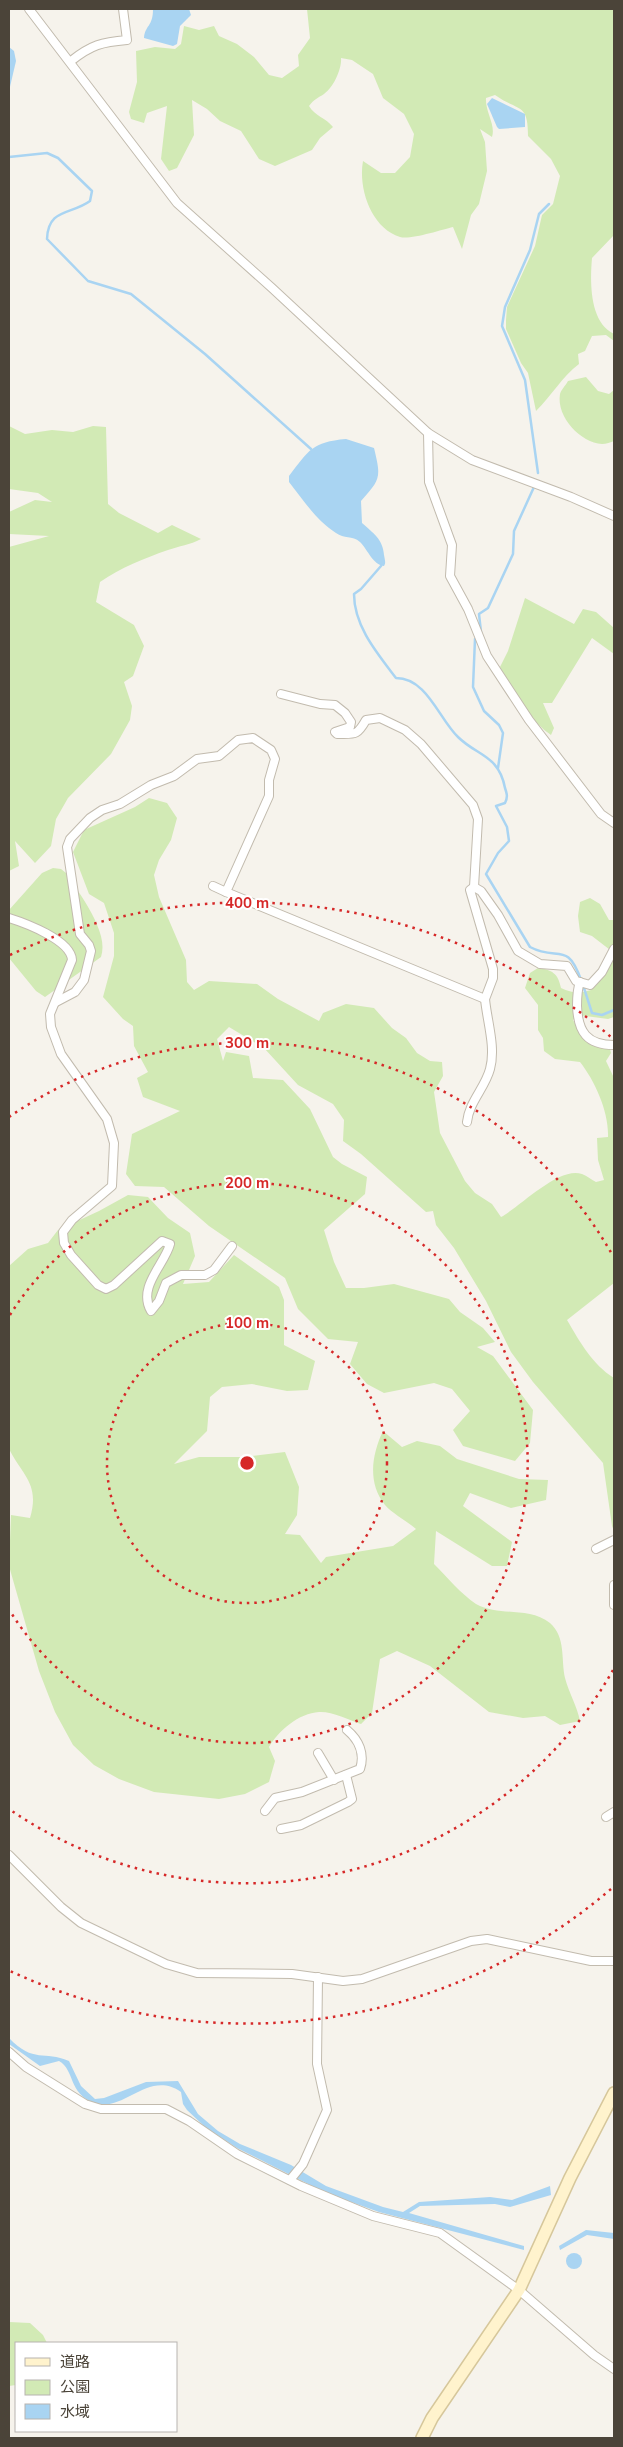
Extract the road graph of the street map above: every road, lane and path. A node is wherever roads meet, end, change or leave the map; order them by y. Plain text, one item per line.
1 (29, 9) edge
2 (123, 9) edge
3 (71, 61) junction
4 (428, 433) junction
5 (614, 516) edge
6 (281, 694) dead end
7 (614, 823) edge
8 (213, 886) dead end
9 (474, 887) junction
10 (226, 892) junction
11 (9, 918) edge
12 (614, 949) edge
13 (580, 982) junction
14 (485, 999) junction
15 (56, 1002) junction
16 (614, 1045) edge
17 (467, 1122) dead end
18 (232, 1246) dead end
19 (614, 1540) edge
20 (596, 1549) dead end
21 (614, 1585) edge
22 (614, 1605) edge
23 (347, 1730) dead end
24 (318, 1752) dead end
25 (346, 1775) junction
26 (334, 1780) junction
27 (266, 1811) dead end
28 (614, 1812) edge
29 (606, 1818) dead end
30 (281, 1829) dead end
31 (9, 1855) edge
32 (614, 1961) edge
33 (318, 1977) junction
34 (9, 2052) edge
35 (614, 2093) edge
36 (290, 2180) junction
37 (519, 2290) junction
38 (614, 2369) edge
39 (422, 2438) edge

1 - 3 street
2 - 3 street
3 - 4 street
4 - 5 street
4 - 7 street
6 - 9 street
8 - 10 street
9 - 13 street
9 - 14 street
10 - 14 street
10 - 15 street
11 - 15 street
12 - 13 street
13 - 16 street
14 - 17 street
15 - 18 street
19 - 20 street
21 - 22 street
23 - 25 street
24 - 26 street
25 - 26 street
25 - 30 street
26 - 27 street
28 - 29 street
31 - 33 street
32 - 33 street
33 - 36 street
34 - 36 street
35 - 37 street
36 - 37 street
37 - 38 street
37 - 39 street

